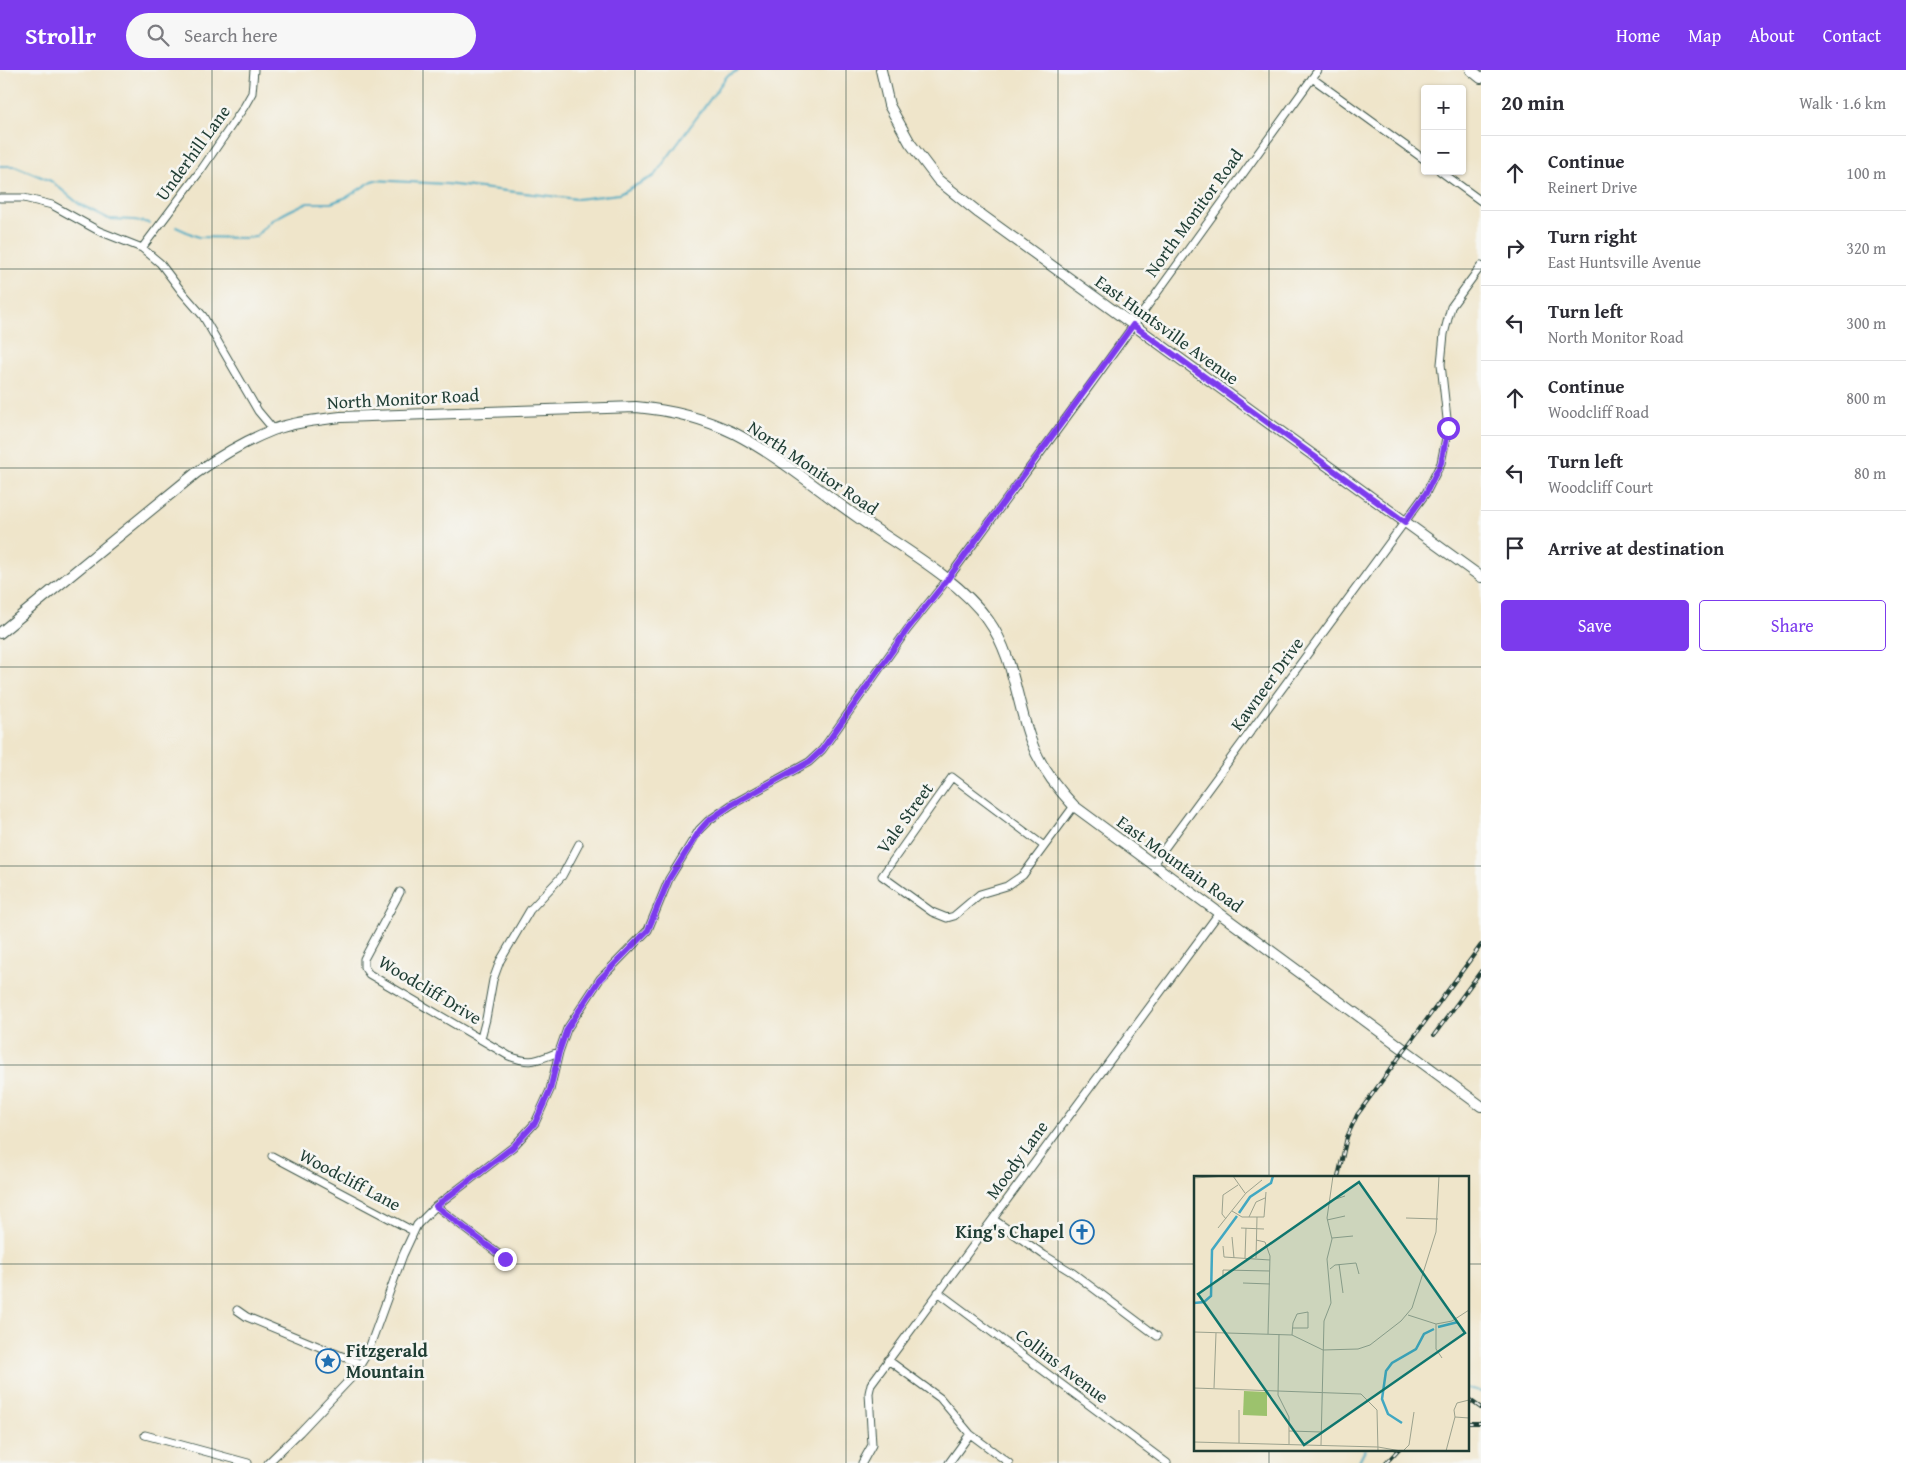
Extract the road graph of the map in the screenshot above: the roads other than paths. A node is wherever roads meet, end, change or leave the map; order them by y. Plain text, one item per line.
1 (254, 70) edge
2 (881, 70) edge
3 (1318, 70) edge
4 (1471, 70) edge
5 (1312, 78) junction
6 (1481, 78) edge
7 (1421, 157) edge
8 (1445, 175) edge
9 (0, 198) edge
10 (1481, 201) edge
11 (142, 248) junction
12 (1481, 266) edge
13 (1133, 325) junction
14 (274, 430) junction
15 (1405, 522) junction
16 (1481, 578) edge
17 (947, 580) junction
18 (0, 633) edge
19 (1074, 806) junction
20 (579, 844) dead end
21 (1044, 846) junction
22 (1153, 864) junction
23 (400, 892) dead end
24 (1219, 913) junction
25 (481, 1038) junction
26 (559, 1052) junction
27 (1481, 1106) edge
28 (272, 1156) dead end
29 (436, 1206) junction
30 (993, 1219) junction
31 (413, 1231) junction
32 (505, 1259) dead end
33 (938, 1292) junction
34 (236, 1310) dead end
35 (1157, 1336) dead end
36 (888, 1360) junction
37 (361, 1364) junction
38 (970, 1434) junction
39 (144, 1435) dead end
40 (248, 1463) edge
41 (268, 1463) edge
42 (862, 1463) edge
43 (949, 1463) edge
44 (1008, 1463) edge
45 (1167, 1463) edge

1 - 11 street, Underhill Lane
2 - 13 street, East Huntsville Avenue
3 - 5 street, North Monitor Road
4 - 6 street
5 - 7 street
5 - 13 street, North Monitor Road
8 - 10 street
9 - 11 street
11 - 14 street
12 - 15 street, Kawneer Drive
13 - 15 street, East Huntsville Avenue
13 - 17 street, North Monitor Road
14 - 17 street, North Monitor Road
14 - 18 street, North Monitor Road
15 - 16 street, East Huntsville Avenue
15 - 22 street, Kawneer Drive
17 - 19 street, East Mountain Road
17 - 26 street
19 - 21 street
19 - 22 street, East Mountain Road
20 - 25 street
21 - 21 street, Vale Street
22 - 24 street, East Mountain Road
23 - 25 street, Woodcliff Drive
24 - 27 street, East Mountain Road
24 - 30 street, Moody Lane
25 - 26 street, Woodcliff Drive
26 - 29 street
28 - 31 street, Woodcliff Lane
29 - 31 street
29 - 32 street
30 - 33 street, Moody Lane
30 - 35 street
31 - 37 street
33 - 36 street, Moody Lane
33 - 45 street, Collins Avenue
34 - 37 street
36 - 38 street
36 - 42 street, Moody Lane
37 - 41 street
38 - 43 street
38 - 44 street
39 - 40 street

